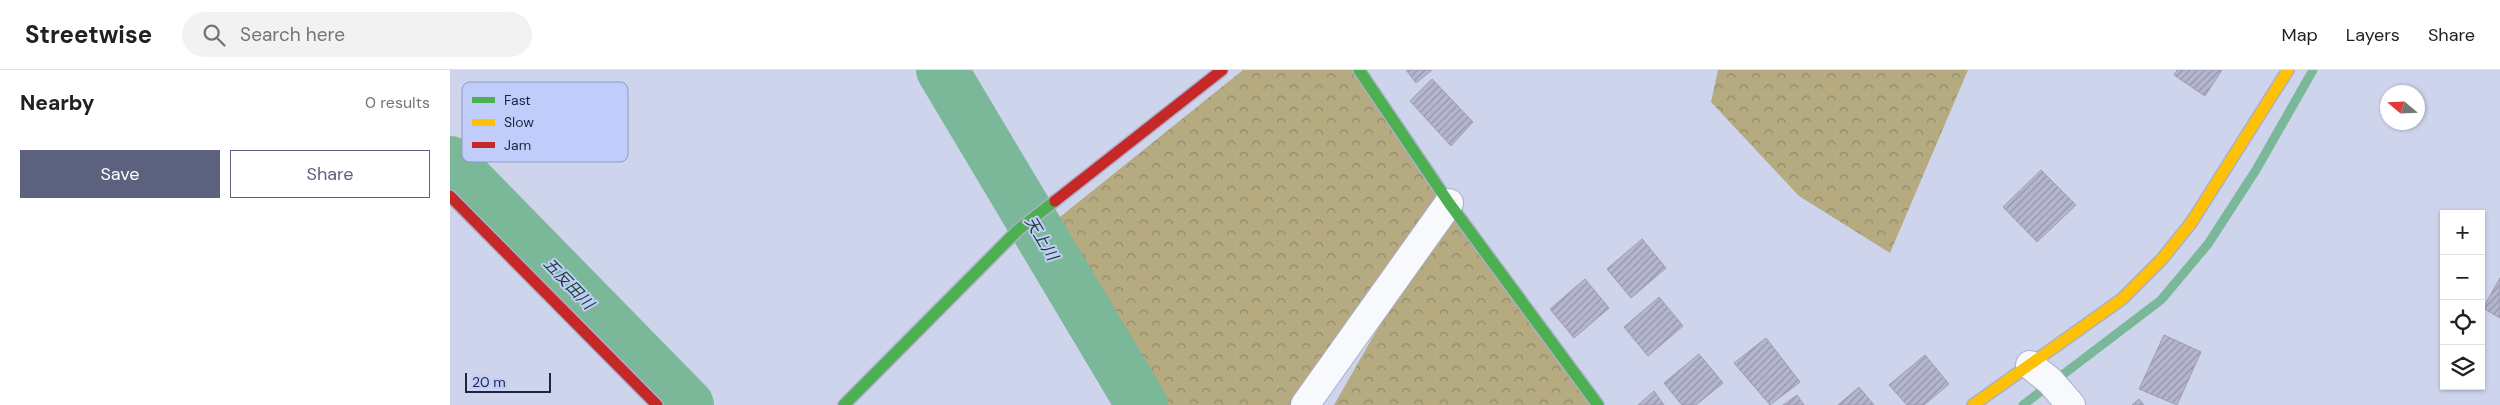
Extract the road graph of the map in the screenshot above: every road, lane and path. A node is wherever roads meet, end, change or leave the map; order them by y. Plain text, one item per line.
1 (1222, 70) edge
2 (1359, 70) edge
3 (2288, 70) edge
4 (450, 196) edge
5 (1450, 203) junction
6 (2053, 386) edge
7 (656, 405) edge
8 (844, 405) edge
9 (1305, 405) edge
10 (1598, 405) edge
11 (1974, 405) edge

1 - 8 street
2 - 5 street
3 - 6 street
4 - 7 street
5 - 9 street
5 - 10 street
6 - 11 street

